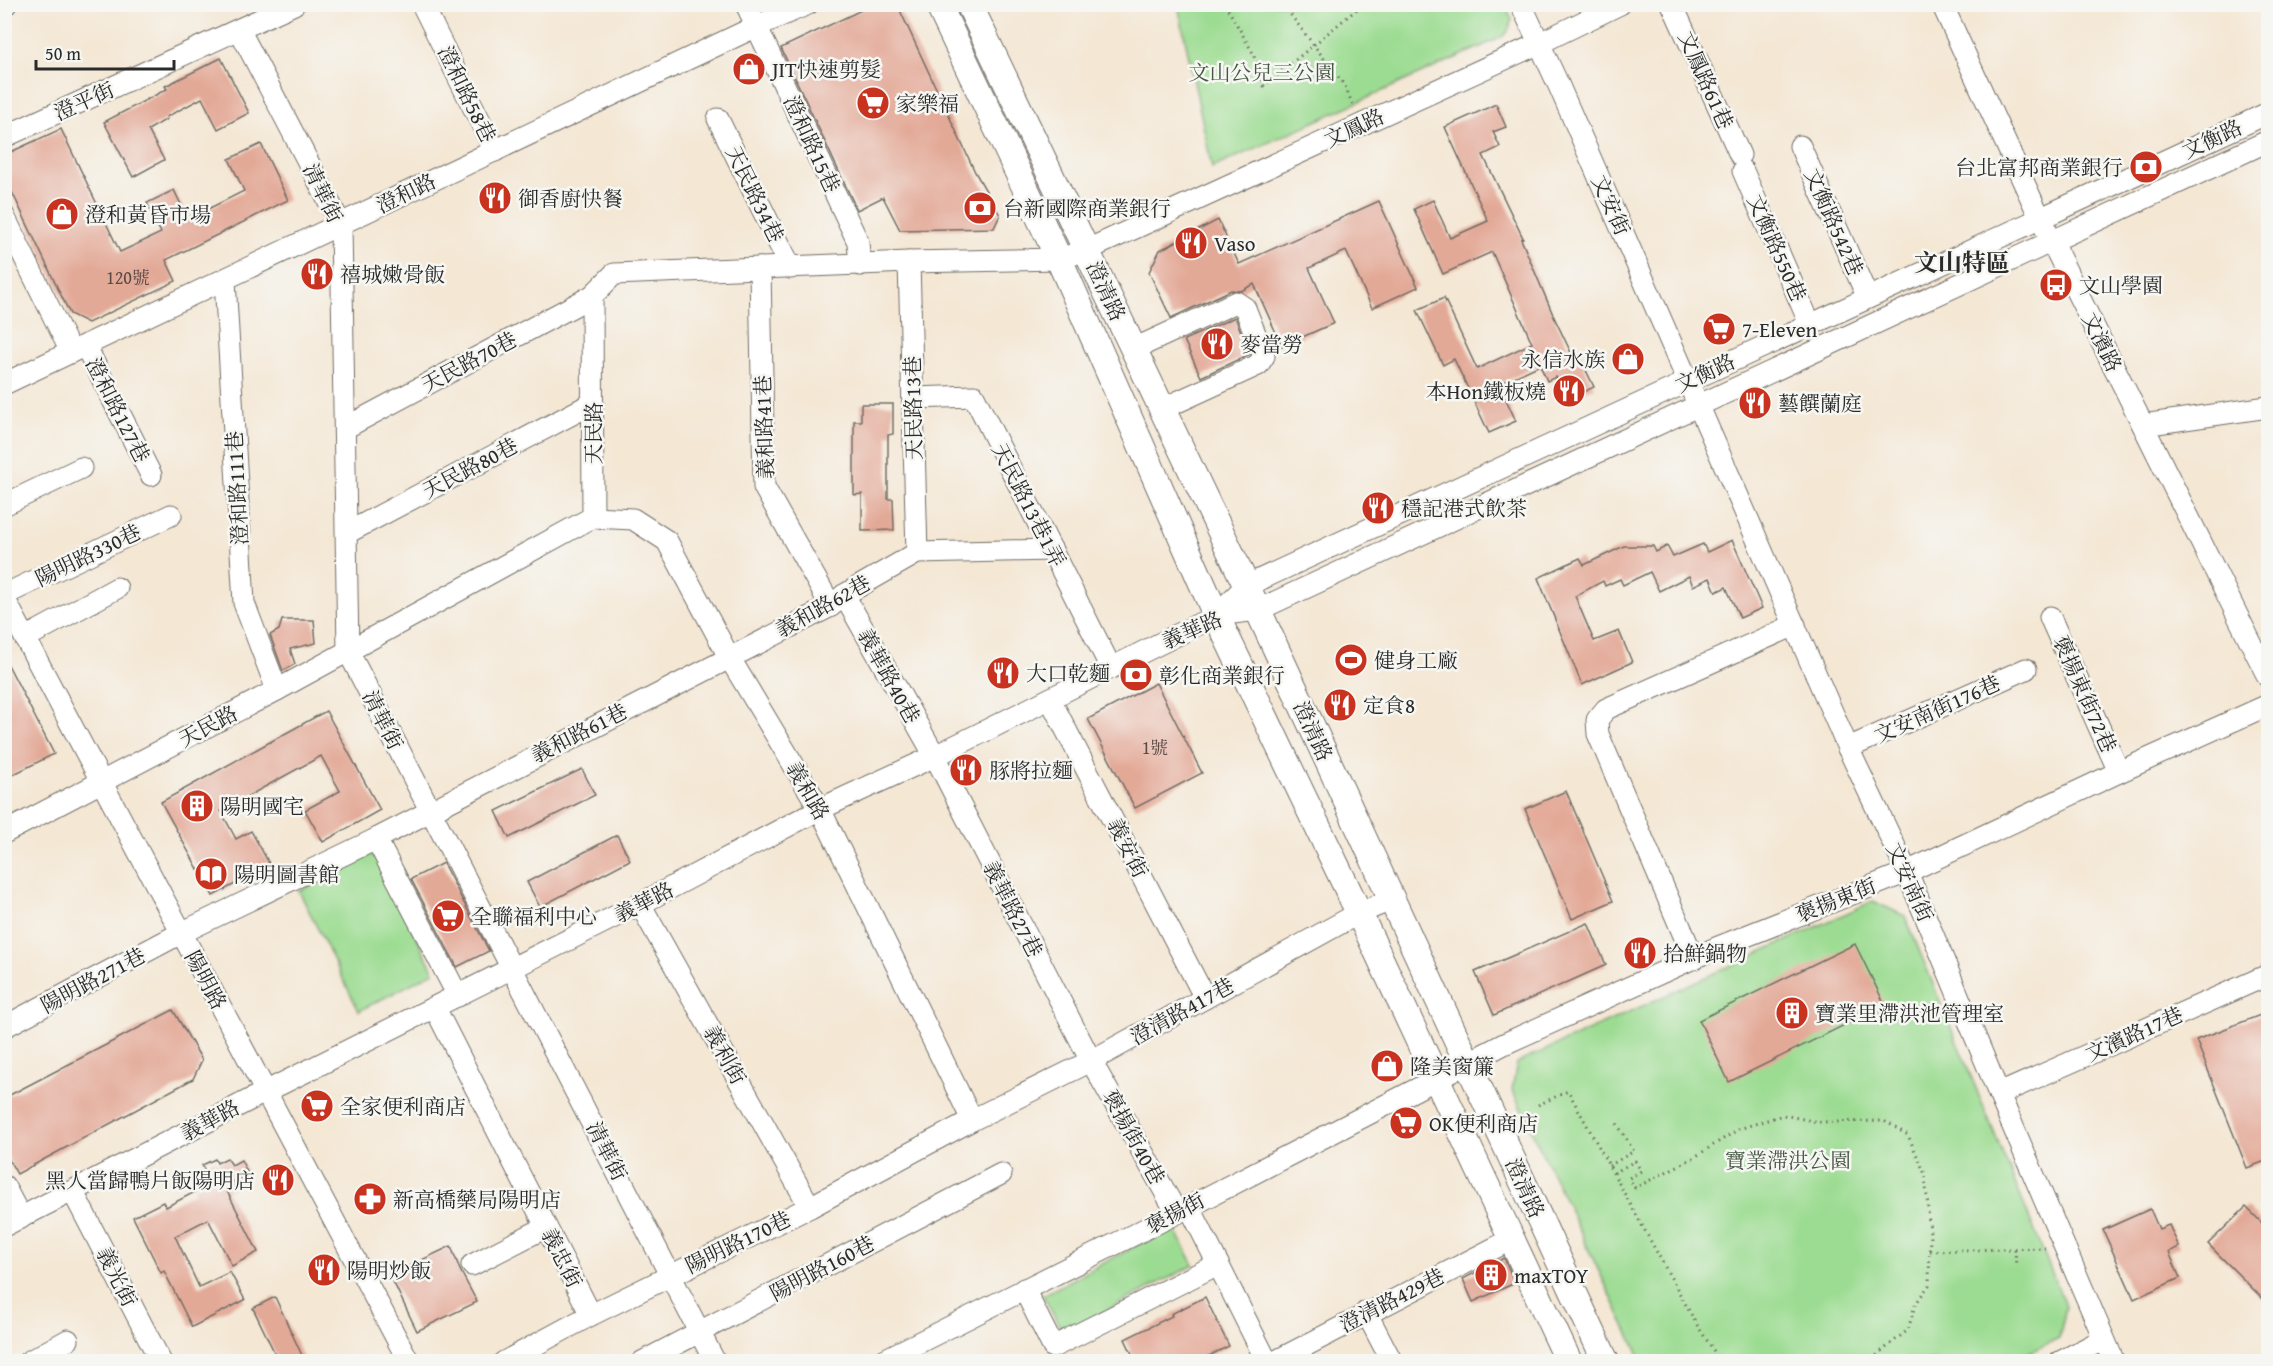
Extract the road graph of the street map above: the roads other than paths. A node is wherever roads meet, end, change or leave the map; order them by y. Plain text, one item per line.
1 (294, 4) edge
2 (422, 4) edge
3 (746, 4) edge
4 (808, 4) edge
5 (938, 4) edge
6 (969, 4) edge
7 (1521, 4) edge
8 (1620, 4) edge
9 (1672, 4) edge
10 (1942, 4) edge
11 (757, 26) junction
12 (240, 31) junction
13 (1540, 43) junction
14 (2268, 113) edge
15 (718, 119) dead end
16 (4, 137) edge
17 (2268, 141) edge
18 (1800, 146) dead end
19 (495, 151) junction
20 (1741, 163) joint
21 (4, 216) edge
22 (2040, 218) junction
23 (341, 225) junction
24 (2052, 240) junction
25 (1087, 250) junction
26 (1059, 259) junction
27 (909, 262) junction
28 (860, 265) junction
29 (760, 268) junction
30 (791, 268) junction
31 (225, 280) junction
32 (592, 296) junction
33 (1868, 298) junction
34 (1810, 324) junction
35 (78, 349) junction
36 (1134, 349) junction
37 (1688, 380) junction
38 (4, 384) edge
39 (913, 398) junction
40 (593, 403) junction
41 (1699, 406) junction
42 (2268, 407) edge
43 (1162, 409) junction
44 (2143, 425) junction
45 (345, 428) junction
46 (81, 468) dead end
47 (151, 475) dead end
48 (4, 505) edge
49 (171, 515) dead end
50 (593, 517) junction
51 (346, 533) junction
52 (1052, 550) junction
53 (916, 553) junction
54 (1246, 586) junction
55 (117, 588) dead end
56 (4, 597) edge
57 (837, 600) junction
58 (1258, 610) junction
59 (1216, 615) junction
60 (2050, 617) dead end
61 (1795, 626) junction
62 (25, 638) junction
63 (348, 651) junction
64 (729, 657) junction
65 (1111, 668) junction
66 (2026, 669) dead end
67 (2268, 677) edge
68 (277, 690) junction
69 (1050, 699) junction
70 (2268, 705) edge
71 (1848, 748) junction
72 (935, 756) junction
73 (2119, 772) junction
74 (102, 783) junction
75 (820, 809) junction
76 (429, 810) junction
77 (4, 833) edge
78 (376, 839) junction
79 (1907, 872) junction
80 (1391, 900) junction
81 (640, 904) junction
82 (1359, 913) junction
83 (181, 933) junction
84 (1694, 959) junction
85 (513, 968) junction
86 (2268, 975) edge
87 (458, 996) junction
88 (1206, 998) junction
89 (435, 1008) junction
90 (4, 1028) edge
91 (1091, 1061) junction
92 (1468, 1063) junction
93 (1436, 1079) junction
94 (265, 1092) junction
95 (1999, 1094) junction
96 (972, 1120) junction
97 (1001, 1174) dead end
98 (4, 1186) edge
99 (73, 1192) junction
100 (810, 1207) junction
101 (1183, 1209) junction
102 (13, 1222) edge
103 (546, 1227) junction
104 (1512, 1239) junction
105 (1218, 1264) junction
106 (472, 1265) dead end
107 (670, 1275) junction
108 (1024, 1289) junction
109 (1366, 1312) junction
110 (591, 1315) junction
111 (700, 1332) junction
112 (2104, 1339) junction
113 (68, 1340) dead end
114 (28, 1362) edge
115 (161, 1362) edge
116 (409, 1362) edge
117 (504, 1362) edge
118 (642, 1362) edge
119 (715, 1362) edge
120 (880, 1362) edge
121 (1267, 1362) edge
122 (1274, 1362) edge
123 (1392, 1362) edge
124 (1569, 1362) edge
125 (1606, 1362) edge
126 (2060, 1362) edge
127 (2114, 1362) edge

1 - 12 street, 澄平街
2 - 19 street, 澄和路58巷
3 - 11 street, 澄和路15巷
4 - 11 street, 澄和路
5 - 26 main road, 澄清路
6 - 25 main road, 澄清路
7 - 13 street, 文安街
8 - 13 street, 文鳳路
9 - 20 street, 文鳳路61巷
10 - 22 street, 文濱路
11 - 19 street, 澄和路
11 - 28 street, 澄和路15巷
12 - 16 street, 澄平街
12 - 23 street, 清華街
13 - 25 street, 文鳳路
13 - 37 street, 文安街
14 - 22 street, 文衡路
15 - 30 street, 天民路34巷
17 - 24 street, 文衡路
18 - 33 street, 文衡路542巷
19 - 23 street, 澄和路
20 - 34 street, 文衡路550巷
21 - 35 street, 澄和路127巷
22 - 24 street, 文濱路
22 - 33 street, 文衡路
23 - 31 street, 澄和路
23 - 45 street, 清華街
24 - 41 street, 文衡路
24 - 44 street, 文濱路
25 - 26 street
25 - 36 main road, 澄清路
26 - 27 street
26 - 59 main road, 澄清路
27 - 28 street
27 - 39 street, 天民路13巷
28 - 30 street
29 - 30 street
29 - 32 street
29 - 57 street, 義和路41巷
31 - 35 street, 澄和路
31 - 68 street, 澄和路111巷
32 - 40 street, 天民路
32 - 45 street, 天民路70巷
33 - 34 street, 文衡路
34 - 37 street, 文衡路
35 - 38 street, 澄和路
35 - 47 street, 澄和路127巷
36 - 43 main road, 澄清路
36 - 43 street
37 - 41 street, 文安街
37 - 54 street, 文衡路
39 - 52 street, 天民路13巷1弄
39 - 53 street, 天民路13巷
40 - 50 street, 天民路
40 - 51 street, 天民路80巷
41 - 58 street, 文衡路
41 - 61 street, 文安南街
42 - 44 street
43 - 54 main road, 澄清路
44 - 67 street, 文濱路
45 - 51 street, 清華街
46 - 48 street
49 - 56 street, 陽明路330巷
50 - 63 street, 天民路
50 - 64 street, 義和路
51 - 63 street, 清華街
52 - 53 street
52 - 65 street, 天民路13巷1弄
53 - 57 street, 義和路62巷
54 - 58 main road, 澄清路
54 - 59 street, 文衡路
55 - 62 street
56 - 62 street, 陽明路
57 - 64 street, 義和路62巷
57 - 72 street, 義華路40巷
58 - 59 street, 義華路
58 - 80 main road, 澄清路
59 - 65 street, 義華路
59 - 82 main road, 澄清路
60 - 73 street, 褒揚東街72巷
61 - 71 street, 文安南街
61 - 84 street
62 - 74 street, 陽明路
63 - 68 street, 天民路
63 - 76 street, 清華街
64 - 75 street, 義和路
64 - 76 street, 義和路61巷
65 - 69 street, 義華路
66 - 71 street, 文安南街176巷
68 - 74 street, 天民路
69 - 72 street, 義華路
69 - 88 street, 義安街
70 - 73 street, 褒揚東街
71 - 79 street, 文安南街
72 - 75 street, 義華路
72 - 91 street, 義華路27巷
73 - 79 street, 褒揚東街
74 - 77 street, 天民路
74 - 83 street, 陽明路
75 - 81 street, 義華路
75 - 96 street, 義和路
76 - 78 street, 義和路61巷
76 - 85 street, 清華街
78 - 83 street, 陽明路271巷
78 - 87 street
79 - 84 street, 褒揚東街
79 - 95 street, 文安南街
80 - 82 street, 澄清路417巷
80 - 92 main road, 澄清路
81 - 85 street, 義華路
81 - 100 street, 義利街
82 - 88 street, 澄清路417巷
82 - 93 main road, 澄清路
83 - 90 street, 陽明路271巷
83 - 94 street, 陽明路
84 - 92 street, 褒揚東街
85 - 87 street, 義華路
85 - 107 street, 清華街
86 - 95 street, 文濱路17巷
87 - 89 street, 義華路
88 - 91 street, 澄清路417巷
89 - 94 street, 義華路
89 - 103 street, 義忠街
91 - 96 street, 澄清路417巷
91 - 101 street, 褒揚街40巷
92 - 93 street, 褒揚街
92 - 125 main road, 澄清路
93 - 101 street, 褒揚街
93 - 104 main road, 澄清路
94 - 99 street, 義華路
94 - 116 street, 陽明路
95 - 112 street, 文安南街
96 - 100 street, 陽明路170巷
97 - 111 street, 陽明路160巷
98 - 102 street
99 - 102 street, 義華路
99 - 115 street, 義光街
100 - 107 street, 陽明路170巷
101 - 105 street, 褒揚街40巷
101 - 108 street, 褒揚街
103 - 106 street
103 - 110 street, 義忠街
104 - 109 street, 澄清路429巷
104 - 124 main road, 澄清路
105 - 108 street
105 - 121 street, 褒揚街40巷
107 - 110 street, 陽明路170巷
107 - 111 street, 清華街
108 - 120 street, 褒揚街
109 - 122 street, 澄清路429巷
109 - 123 street
110 - 117 street, 陽明路170巷
111 - 118 street, 陽明路160巷
111 - 119 street, 清華街
112 - 126 street
112 - 127 street, 文安南街
113 - 114 street

